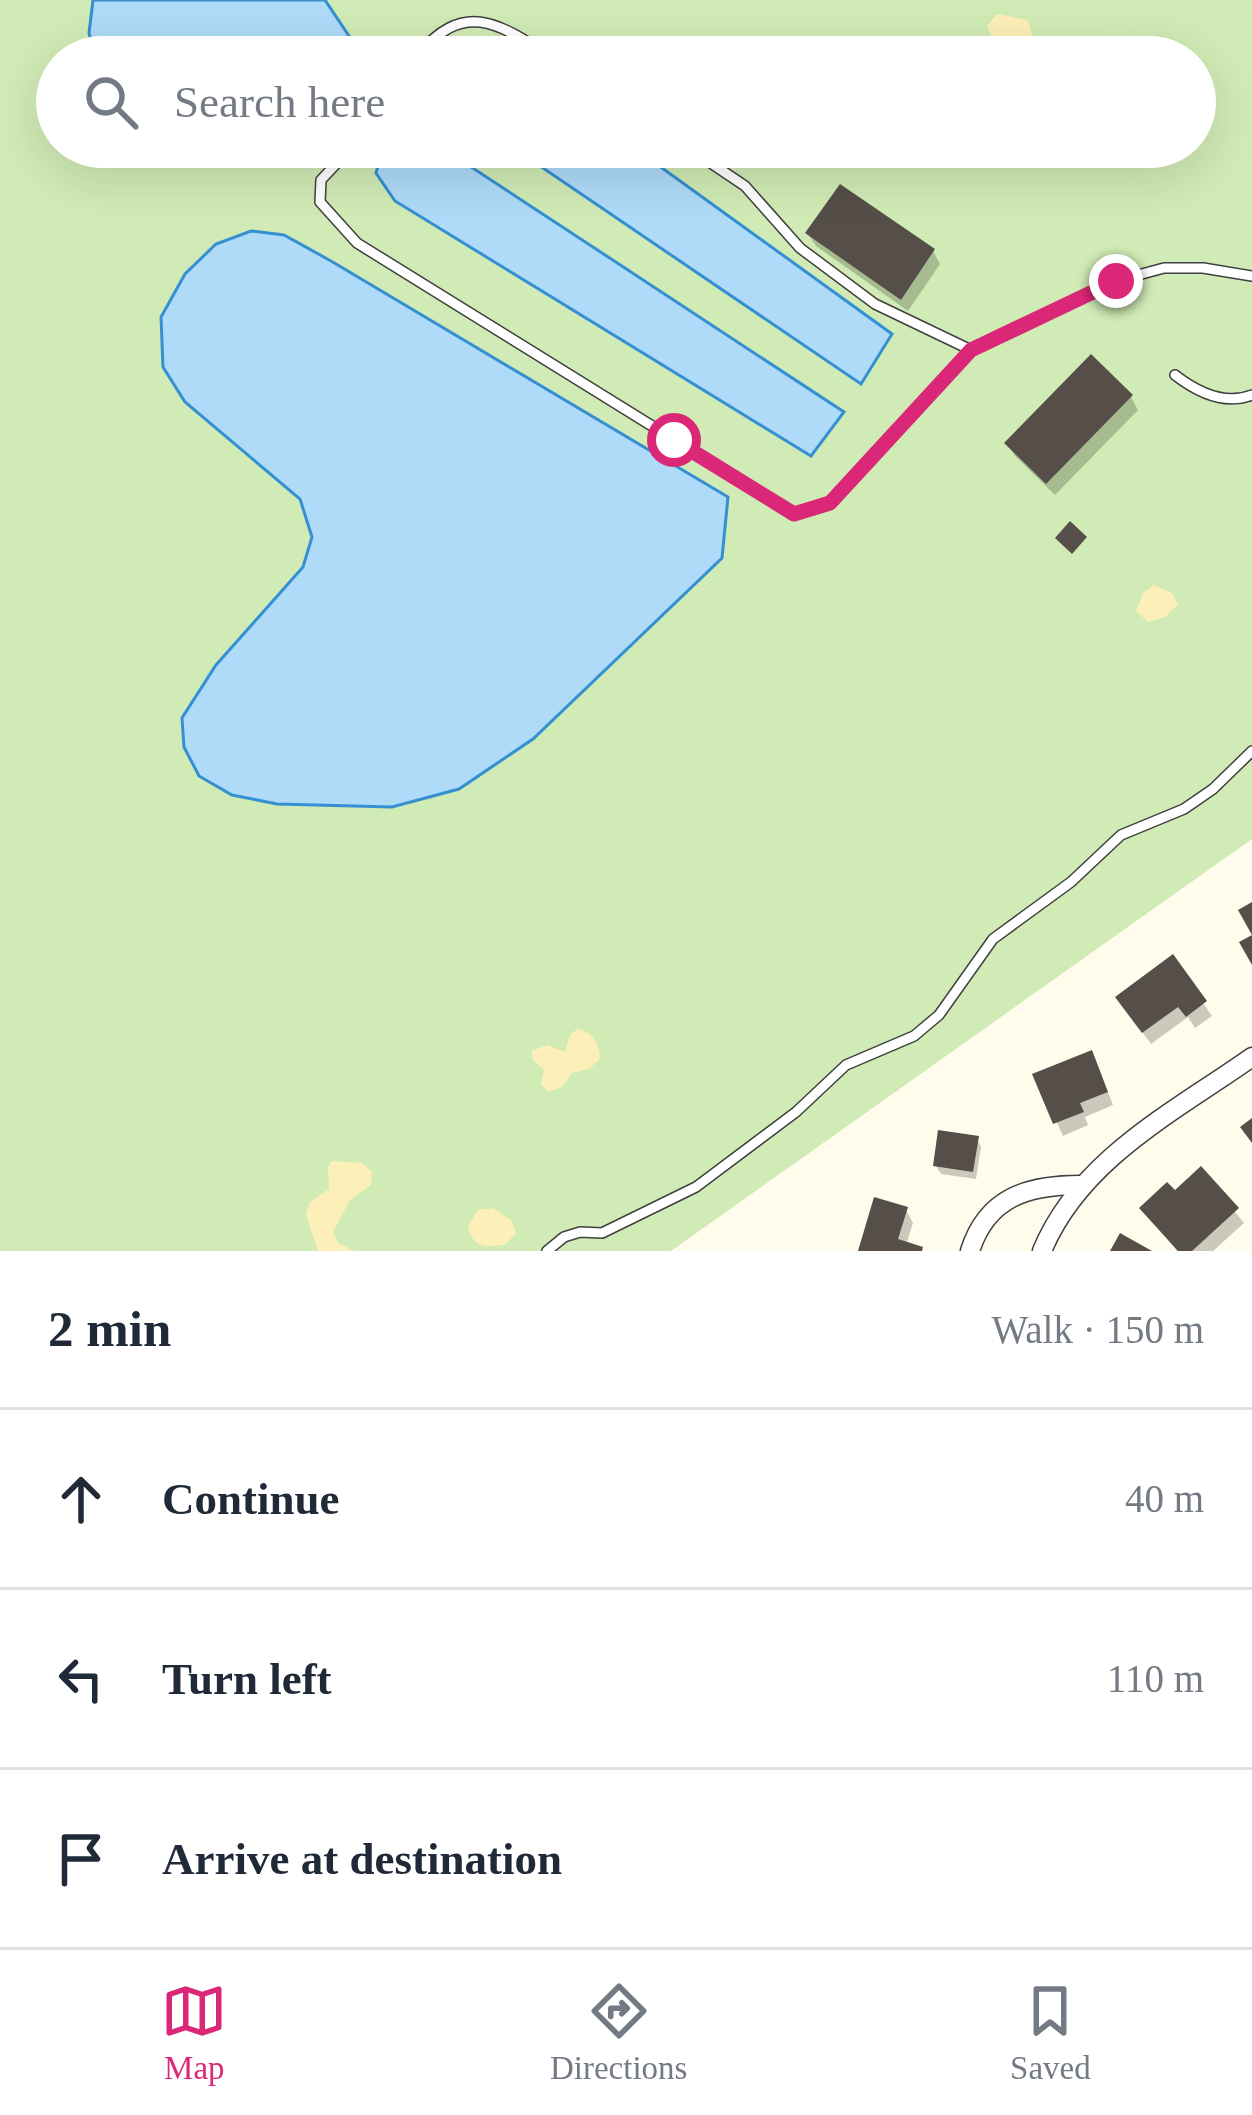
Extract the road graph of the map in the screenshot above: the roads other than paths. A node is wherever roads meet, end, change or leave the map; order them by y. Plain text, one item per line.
1 (432, 36) edge
2 (519, 36) edge
3 (332, 168) edge
4 (718, 168) edge
5 (1252, 276) edge
6 (971, 350) junction
7 (1174, 375) dead end
8 (1252, 394) edge
9 (1252, 751) edge
10 (1252, 1057) edge
11 (1080, 1185) junction
12 (548, 1251) edge
13 (970, 1251) edge
14 (1042, 1251) edge

1 - 2 lane
3 - 6 lane
4 - 6 lane
5 - 6 lane
7 - 8 lane
9 - 12 lane
10 - 11 street
11 - 13 street
11 - 14 street

